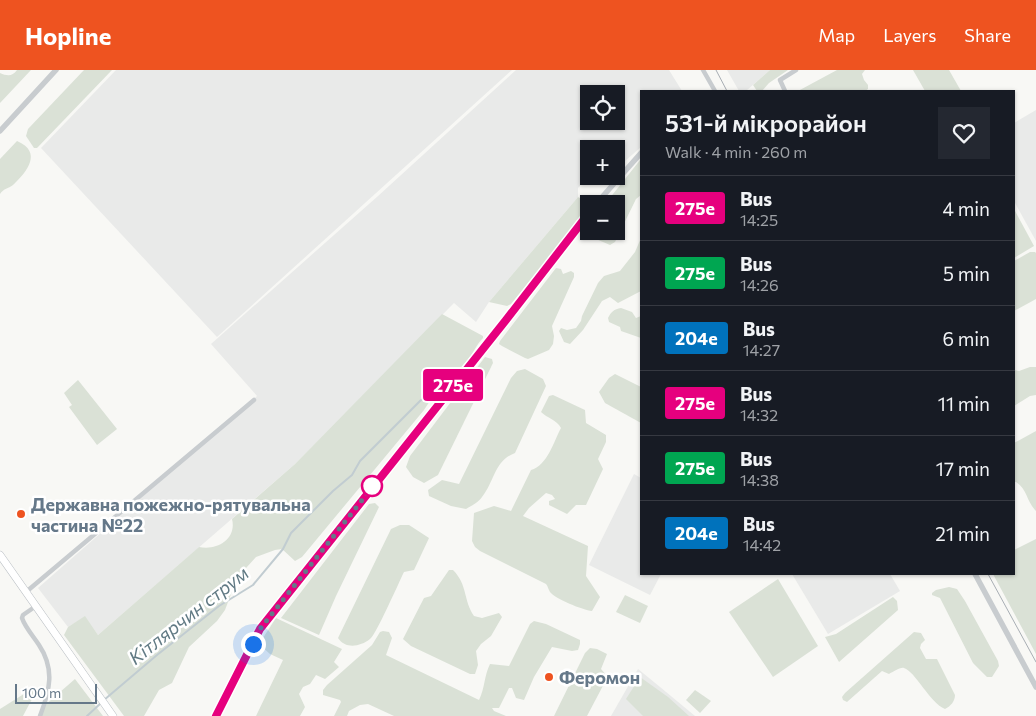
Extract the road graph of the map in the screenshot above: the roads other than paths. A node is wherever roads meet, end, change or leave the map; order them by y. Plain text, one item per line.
1 (56, 70) edge
2 (703, 70) edge
3 (796, 70) edge
4 (714, 90) edge
5 (785, 90) edge
6 (0, 131) edge
7 (640, 154) edge
8 (604, 195) edge
9 (580, 224) edge
10 (254, 400) dead end
11 (0, 555) edge
12 (976, 575) edge
13 (26, 592) junction
14 (36, 606) junction
15 (1036, 686) edge
16 (40, 716) edge
17 (113, 716) edge
18 (216, 716) edge

1 - 6 street
2 - 4 street
3 - 5 street
7 - 8 street
9 - 18 street
10 - 13 street
11 - 13 main road
12 - 15 street
13 - 14 main road
14 - 16 street
14 - 17 main road

